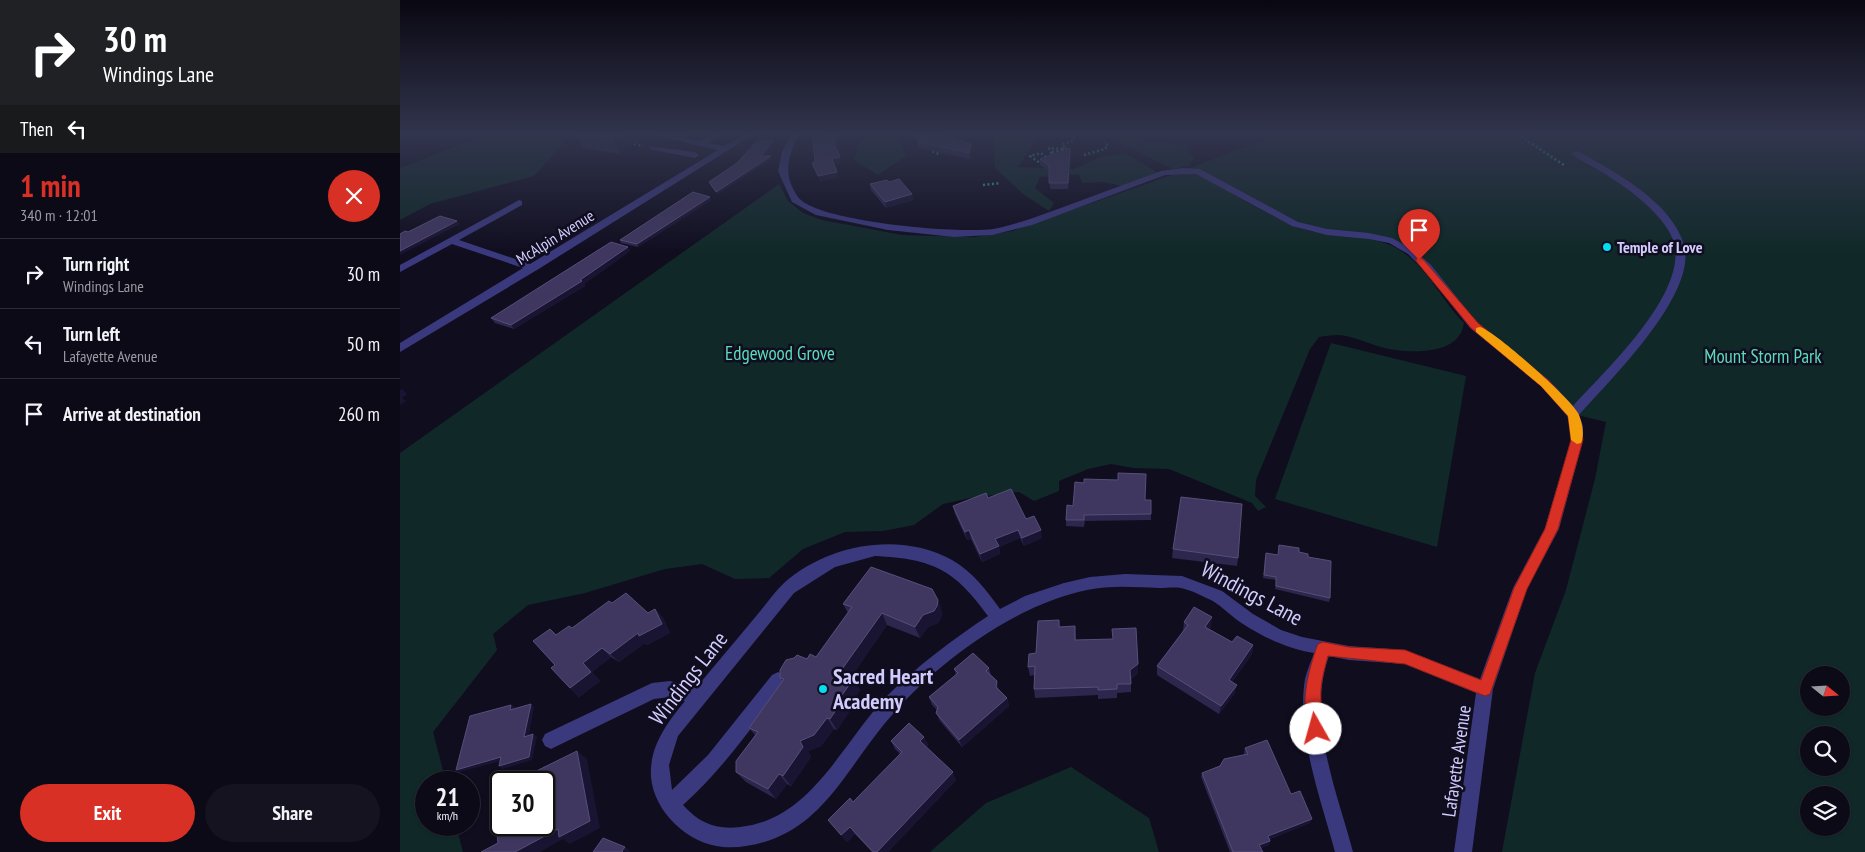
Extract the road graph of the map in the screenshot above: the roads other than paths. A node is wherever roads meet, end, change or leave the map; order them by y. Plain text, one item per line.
1 (685, 174) edge
2 (783, 174) edge
3 (1162, 174) edge
4 (1203, 174) edge
5 (1612, 174) edge
6 (519, 203) dead end
7 (451, 242) junction
8 (533, 268) junction
9 (400, 269) edge
10 (400, 348) edge
11 (1573, 414) junction
12 (998, 618) junction
13 (1323, 649) junction
14 (778, 680) edge
15 (1485, 689) junction
16 (699, 697) junction
17 (551, 740) dead end
18 (670, 804) junction
19 (1344, 852) edge
20 (1463, 852) edge

1 - 8 street, McAlpin Avenue
2 - 3 street
4 - 11 street
5 - 11 street
6 - 7 street
7 - 8 street
7 - 9 street
8 - 10 street, McAlpin Avenue
11 - 15 street, Lafayette Avenue
12 - 13 street, Windings Lane
12 - 16 street, Windings Lane
12 - 18 street, Windings Lane
13 - 15 street, Windings Lane
13 - 19 street
14 - 18 street
15 - 20 street, Lafayette Avenue
16 - 17 street
16 - 18 street, Windings Lane

